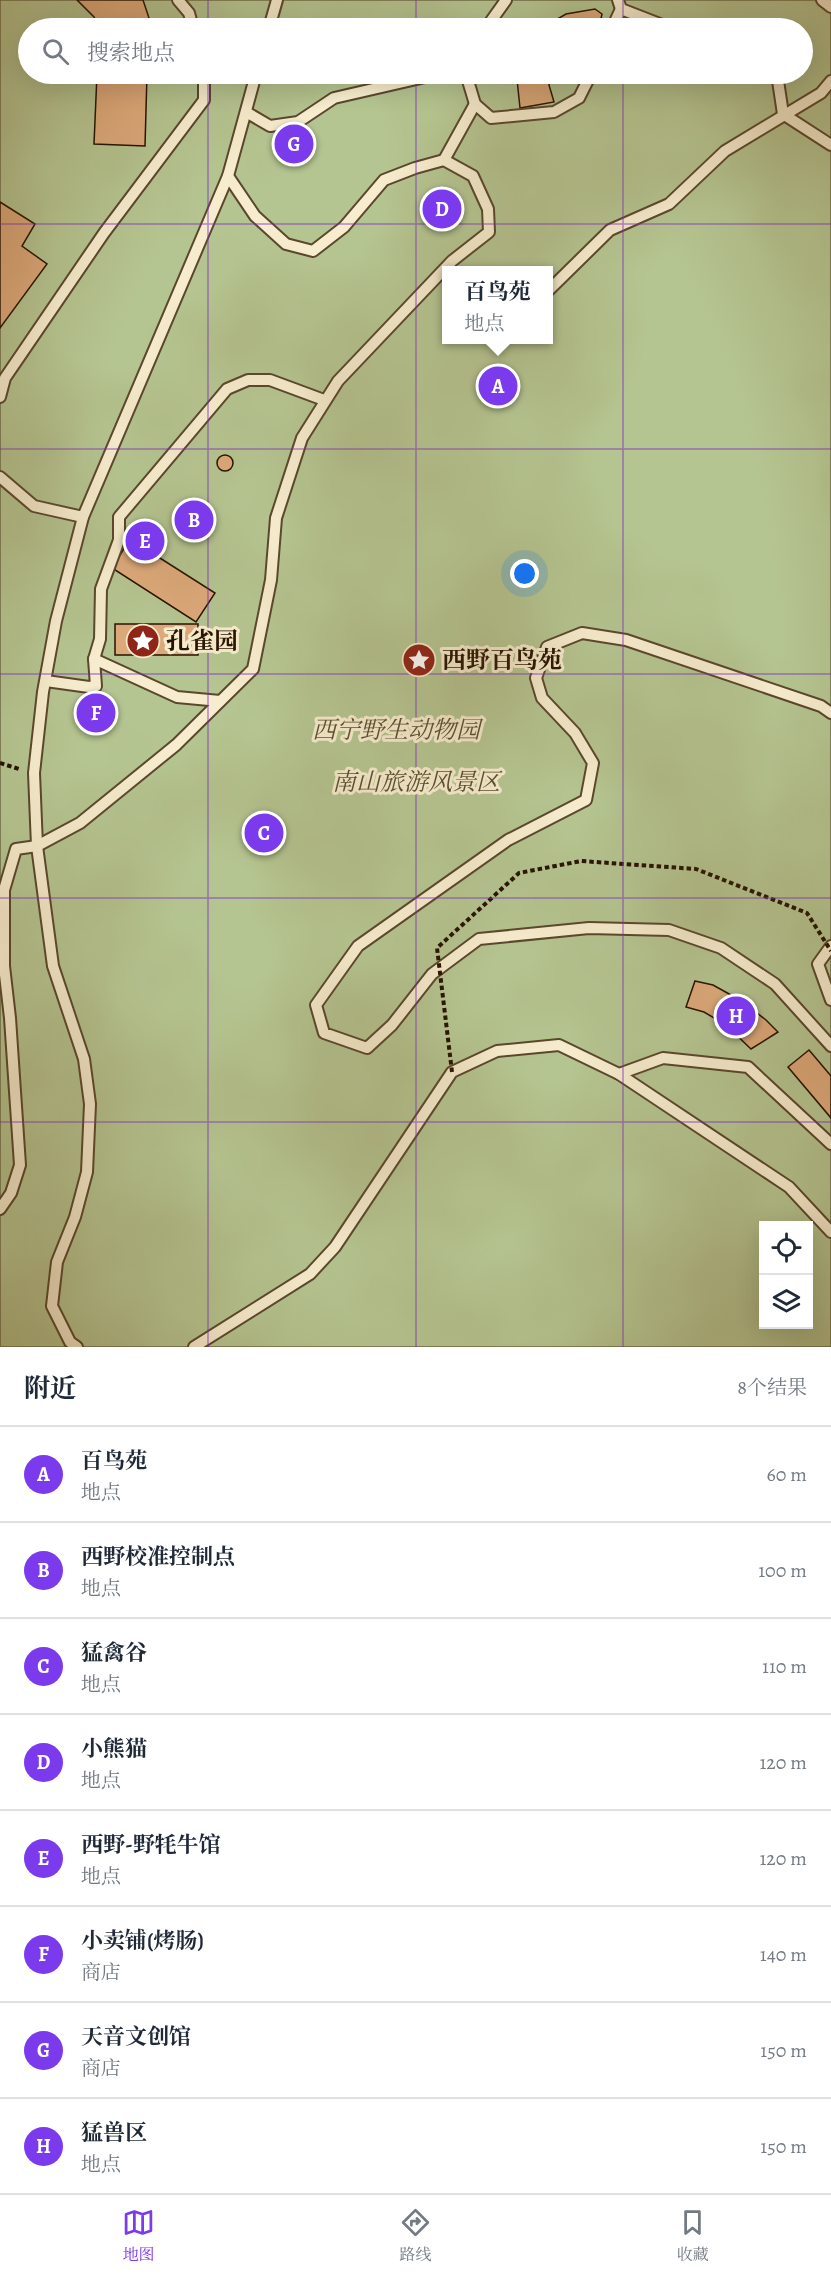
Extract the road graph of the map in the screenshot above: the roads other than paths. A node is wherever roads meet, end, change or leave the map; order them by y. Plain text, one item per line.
1 (178, 0) edge
2 (277, 0) edge
3 (822, 0) edge
4 (504, 1) edge
5 (620, 5) edge
6 (831, 7) edge
7 (191, 18) edge
8 (272, 18) edge
9 (493, 18) edge
10 (648, 18) edge
11 (831, 81) edge
12 (204, 84) edge
13 (253, 84) edge
14 (395, 84) edge
15 (468, 84) edge
16 (586, 84) edge
17 (778, 84) edge
18 (475, 104) junction
19 (246, 112) junction
20 (783, 114) junction
21 (831, 144) edge
22 (444, 160) junction
23 (228, 177) junction
24 (447, 266) edge
25 (442, 271) edge
26 (553, 286) edge
27 (0, 397) edge
28 (324, 400) junction
29 (0, 477) edge
30 (83, 517) junction
31 (94, 659) junction
32 (46, 681) junction
33 (220, 700) junction
34 (831, 713) edge
35 (37, 846) junction
36 (831, 948) edge
37 (831, 1000) edge
38 (831, 1046) edge
39 (619, 1074) junction
40 (831, 1144) edge
41 (0, 1209) edge
42 (831, 1232) edge
43 (77, 1347) edge
44 (194, 1347) edge

1 - 7 lane
2 - 8 lane
3 - 6 lane
4 - 9 lane
5 - 10 lane
11 - 20 lane
12 - 27 lane
13 - 19 lane
14 - 19 lane
15 - 18 lane
16 - 18 lane
17 - 20 lane
18 - 22 lane
19 - 23 lane
20 - 21 lane
20 - 26 lane
22 - 23 lane
22 - 24 lane
23 - 30 lane
25 - 28 lane
28 - 31 lane
28 - 33 lane
29 - 30 lane
30 - 32 lane
31 - 32 lane
31 - 33 lane
32 - 35 lane
33 - 35 lane
34 - 38 lane
35 - 41 lane
35 - 43 lane
36 - 37 lane
39 - 40 lane
39 - 42 lane
39 - 44 lane

